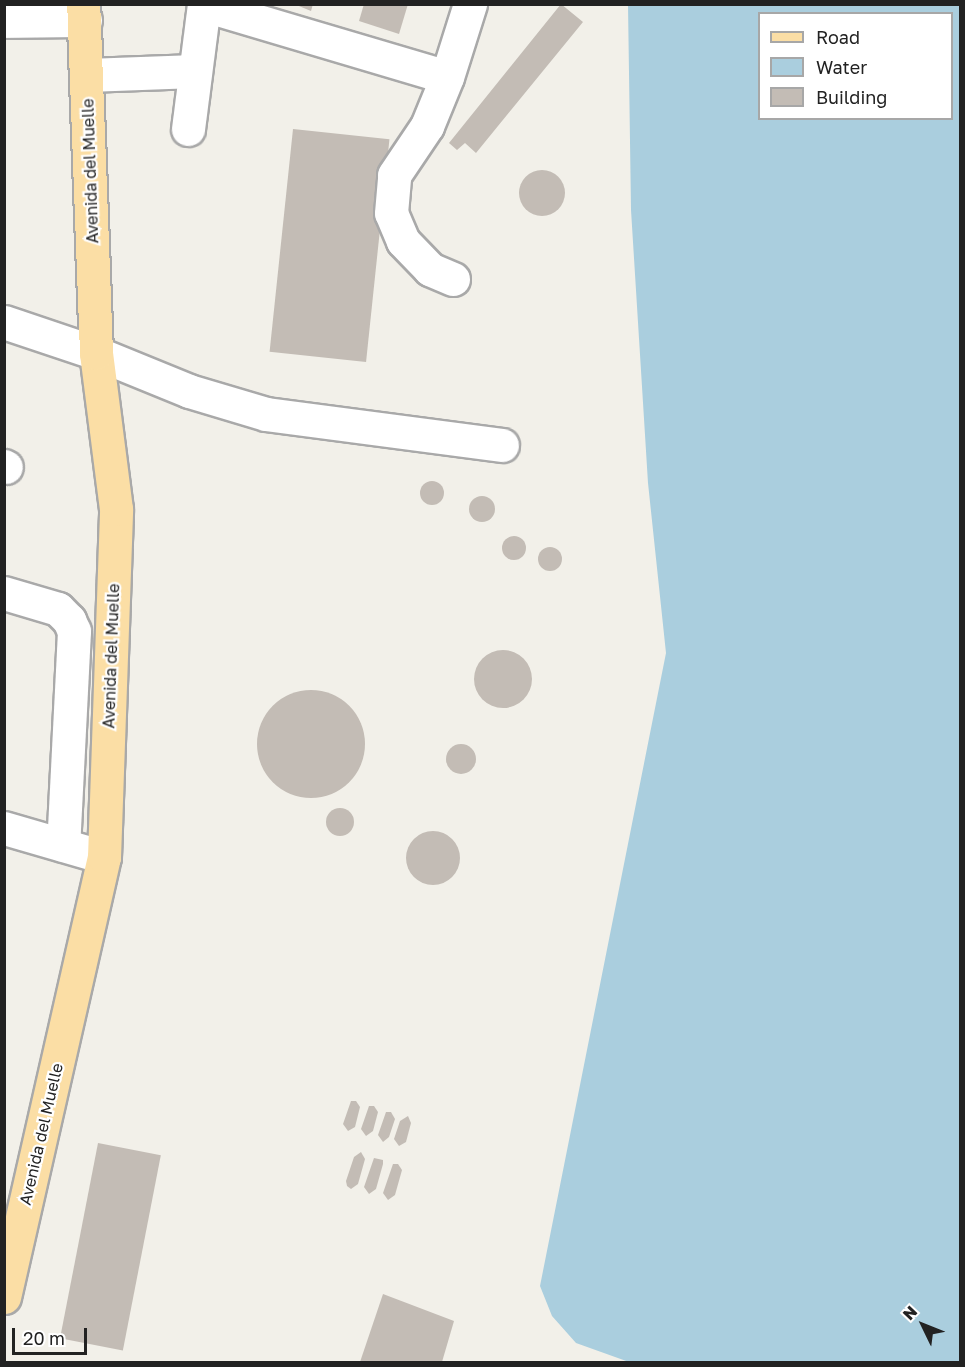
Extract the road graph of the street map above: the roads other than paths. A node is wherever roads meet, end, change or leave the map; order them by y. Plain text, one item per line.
1 (470, 4) edge
2 (204, 5) edge
3 (84, 12) edge
4 (4, 21) edge
5 (195, 71) junction
6 (87, 75) junction
7 (447, 77) junction
8 (189, 129) dead end
9 (453, 279) dead end
10 (4, 322) edge
11 (96, 353) junction
12 (502, 445) dead end
13 (4, 592) edge
14 (4, 828) edge
15 (63, 845) junction
16 (104, 857) junction
17 (4, 1297) edge

1 - 7 lane
2 - 5 lane
2 - 7 lane
3 - 4 lane
3 - 6 main road, Avenida del Muelle
5 - 6 lane
5 - 8 lane
6 - 11 main road, Avenida del Muelle
7 - 9 lane
10 - 11 lane
11 - 12 lane
11 - 16 main road, Avenida del Muelle
13 - 15 lane
14 - 15 lane
15 - 16 lane
16 - 17 main road, Avenida del Muelle

